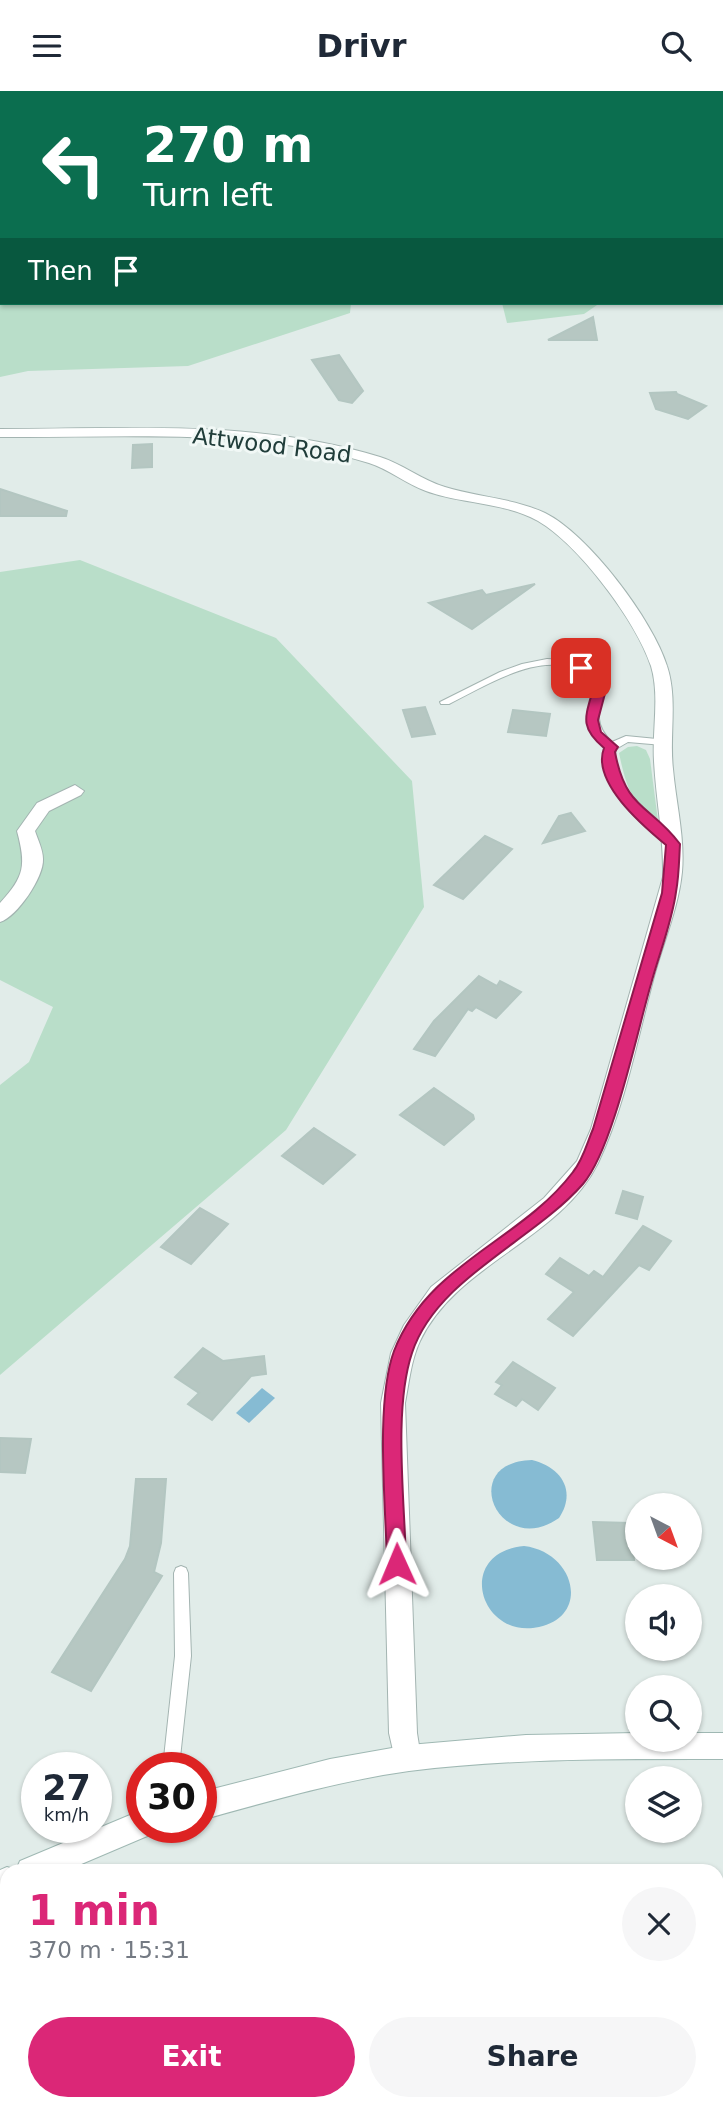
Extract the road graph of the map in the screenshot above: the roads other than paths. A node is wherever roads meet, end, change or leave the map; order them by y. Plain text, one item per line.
1 (0, 433) edge
2 (445, 702) dead end
3 (663, 742) junction
4 (611, 747) junction
5 (75, 791) dead end
6 (673, 844) junction
7 (0, 915) edge
8 (181, 1573) dead end
9 (723, 1746) edge
10 (173, 1752) edge
11 (407, 1758) junction
12 (217, 1801) edge
13 (126, 1831) edge
14 (47, 1864) edge

1 - 3 street, Attwood Road
2 - 4 lane
3 - 4 lane
3 - 6 street, Attwood Road
4 - 6 lane
5 - 7 street
6 - 11 street, Attwood Road
8 - 10 lane
9 - 11 street
11 - 12 street
13 - 14 street

